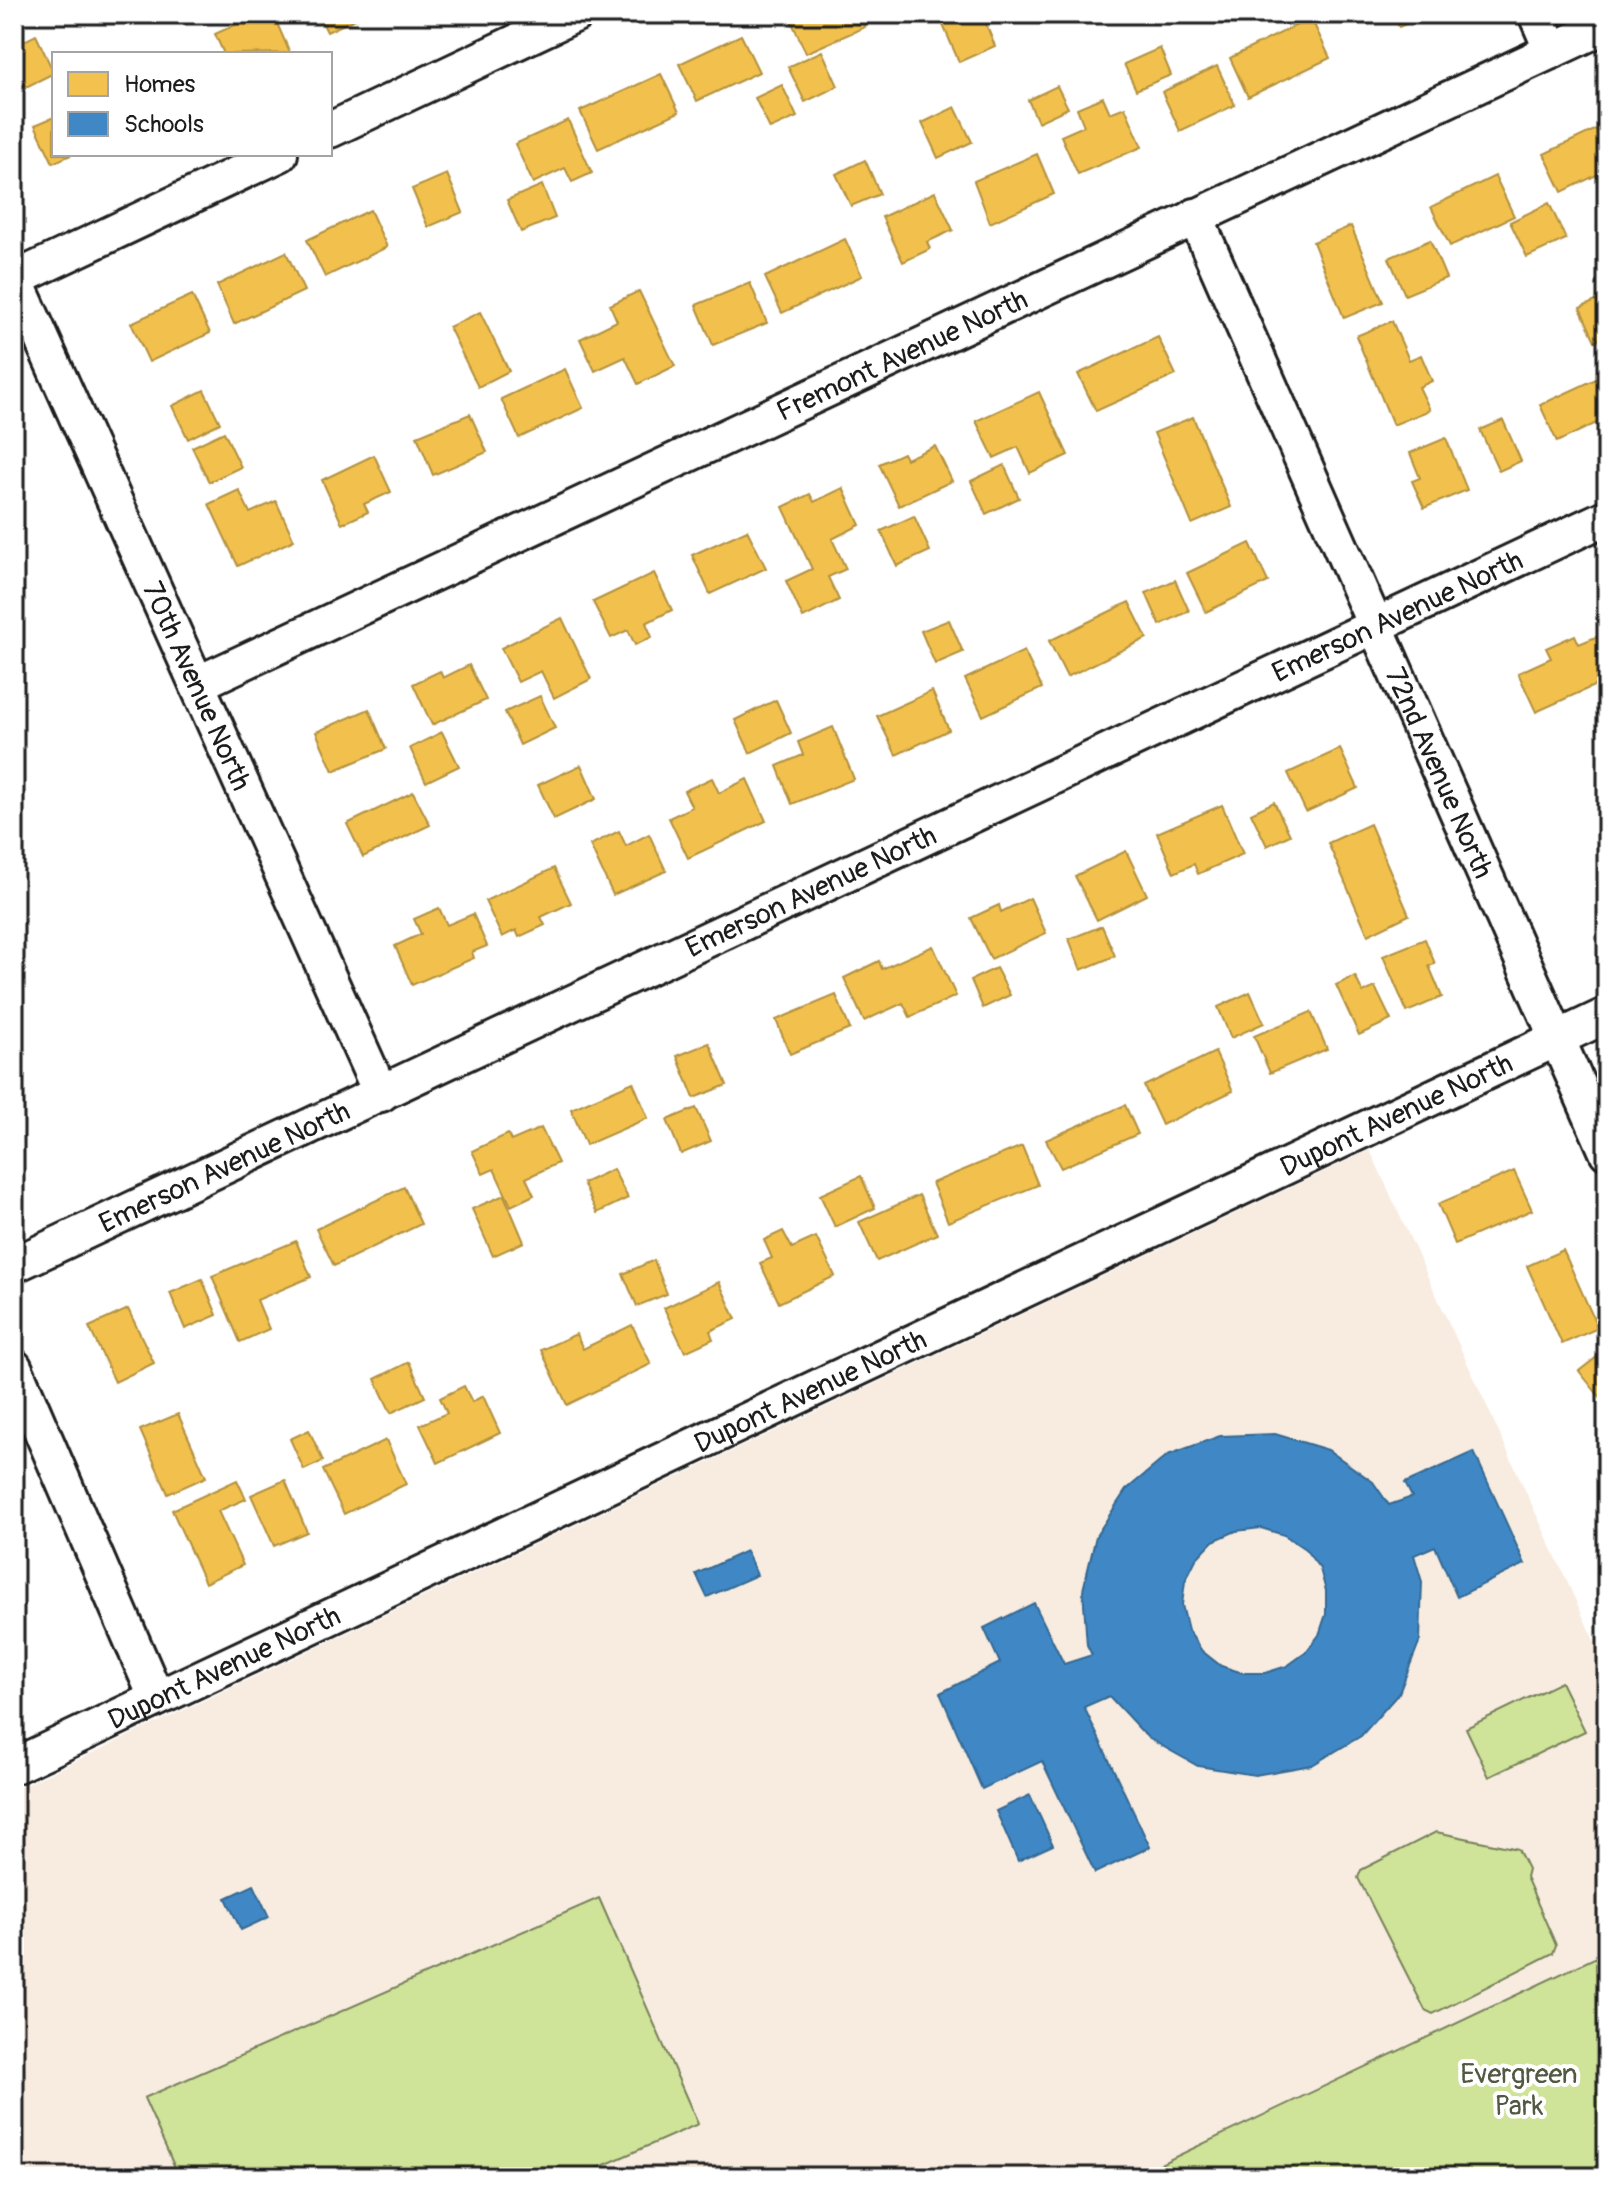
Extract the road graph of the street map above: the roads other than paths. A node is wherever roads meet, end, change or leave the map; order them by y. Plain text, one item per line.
1 (576, 14) edge
2 (1536, 14) edge
3 (1607, 25) edge
4 (1552, 51) junction
5 (332, 129) edge
6 (276, 156) edge
7 (1195, 216) junction
8 (14, 278) edge
9 (1607, 517) edge
10 (1376, 625) junction
11 (197, 684) junction
12 (1607, 1015) edge
13 (1559, 1037) junction
14 (381, 1094) junction
15 (1607, 1152) edge
16 (14, 1265) edge
17 (14, 1367) edge
18 (156, 1697) junction
19 (14, 1766) edge

1 - 5 street
2 - 4 street
3 - 4 street, Fremont Avenue North
4 - 7 street, Fremont Avenue North
6 - 8 street
7 - 10 street, 72nd Avenue North
7 - 11 street, Fremont Avenue North
8 - 11 street, 70th Avenue North
9 - 10 street, Emerson Avenue North
10 - 13 street, 72nd Avenue North
10 - 14 street, Emerson Avenue North
11 - 14 street, 70th Avenue North
12 - 13 street, Dupont Avenue North
13 - 15 street, 72nd Avenue North
13 - 18 street, Dupont Avenue North
14 - 16 street, Emerson Avenue North
17 - 18 street
18 - 19 street, Dupont Avenue North

